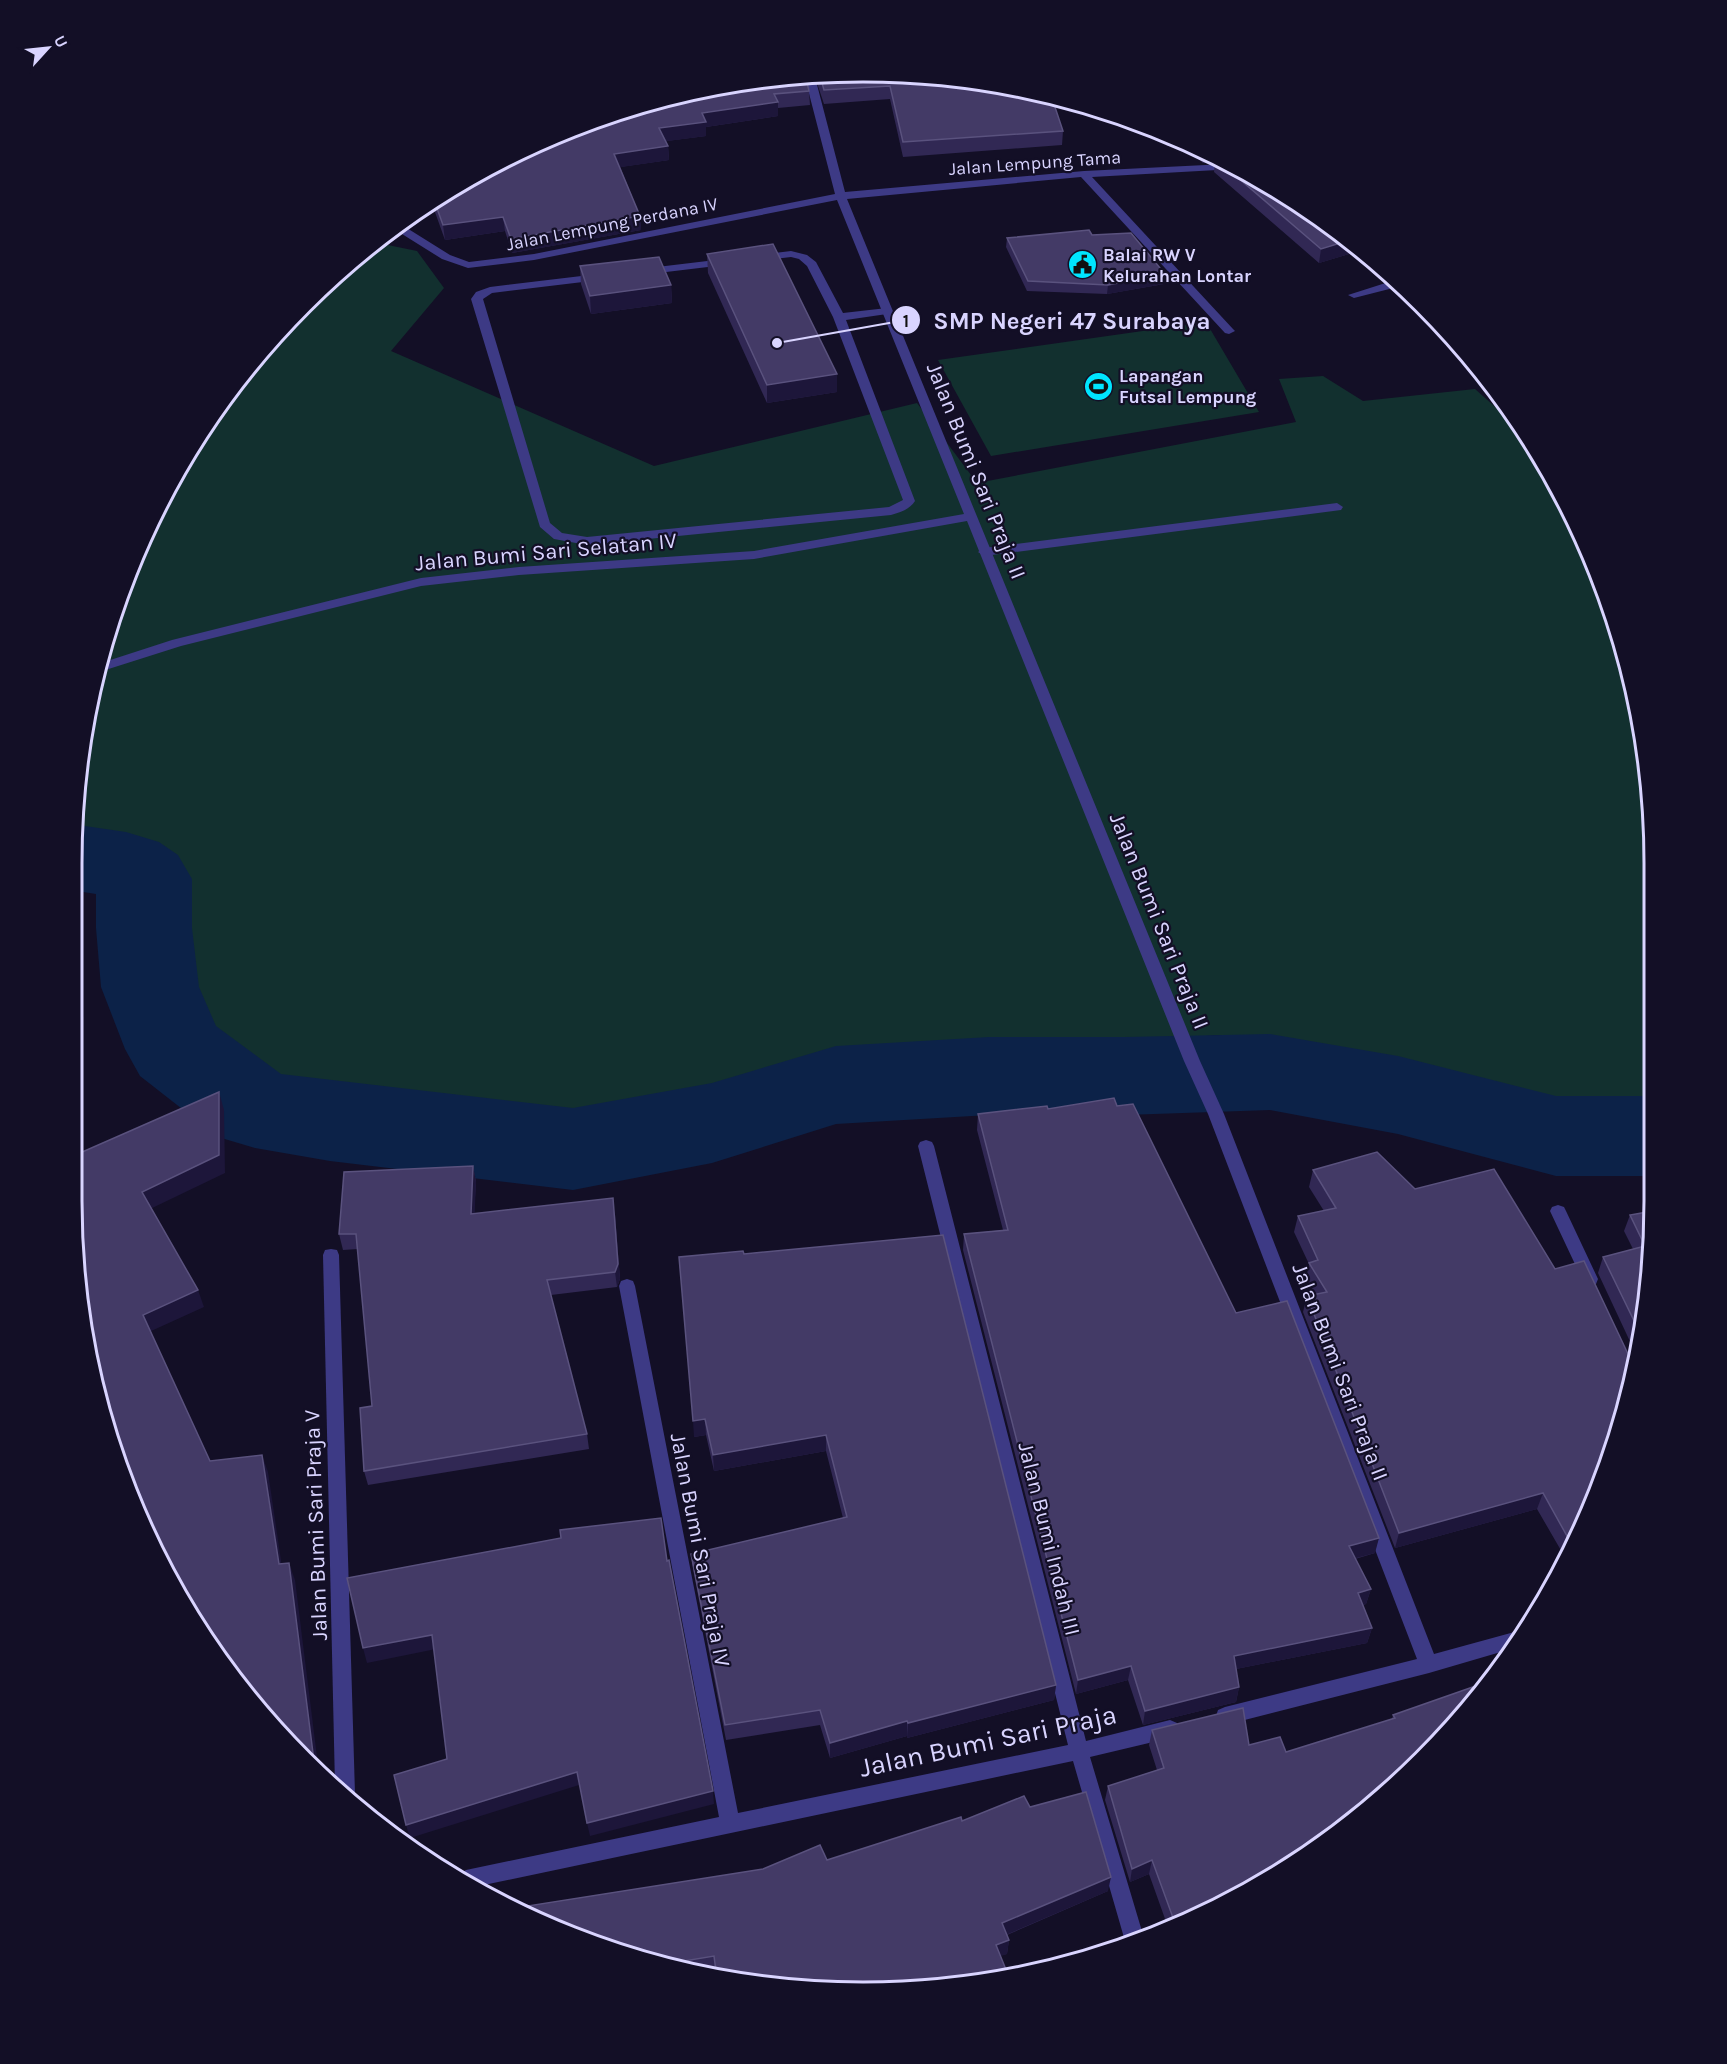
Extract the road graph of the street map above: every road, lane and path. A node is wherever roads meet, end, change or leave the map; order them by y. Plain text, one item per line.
1 (812, 84) edge
2 (1218, 168) edge
3 (1084, 174) junction
4 (840, 196) junction
5 (405, 232) edge
6 (1388, 286) edge
7 (1354, 295) dead end
8 (887, 311) junction
9 (839, 317) junction
10 (1229, 332) dead end
11 (1337, 507) dead end
12 (971, 517) junction
13 (984, 552) junction
14 (108, 665) edge
15 (926, 1146) dead end
16 (1558, 1211) dead end
17 (331, 1256) dead end
18 (627, 1286) dead end
19 (1597, 1294) edge
20 (1507, 1642) edge
21 (1430, 1665) junction
22 (1206, 1720) edge
23 (1183, 1726) edge
24 (1079, 1751) junction
25 (345, 1784) edge
26 (730, 1823) junction
27 (474, 1877) edge
28 (1133, 1933) edge

1 - 4 street, Jalan Bumi Sari Praja II
2 - 3 street, Jalan Lempung Tama
3 - 4 street, Jalan Lempung Tama
3 - 10 street
4 - 5 street, Jalan Lempung Perdana IV
4 - 8 street, Jalan Bumi Sari Praja II
6 - 7 street
8 - 9 street
8 - 12 street, Jalan Bumi Sari Praja II
9 - 9 street
11 - 13 street
12 - 13 street, Jalan Bumi Sari Praja II
12 - 14 street, Jalan Bumi Sari Selatan IV
13 - 21 street, Jalan Bumi Sari Praja II
15 - 24 street, Jalan Bumi Indah III
16 - 19 street
17 - 25 street, Jalan Bumi Sari Praja V
18 - 26 street, Jalan Bumi Sari Praja IV
20 - 21 street
21 - 22 street
23 - 24 street, Jalan Bumi Sari Praja
24 - 26 street, Jalan Bumi Sari Praja
24 - 28 street, Jalan Bumi Indah III
26 - 27 street, Jalan Bumi Sari Praja

